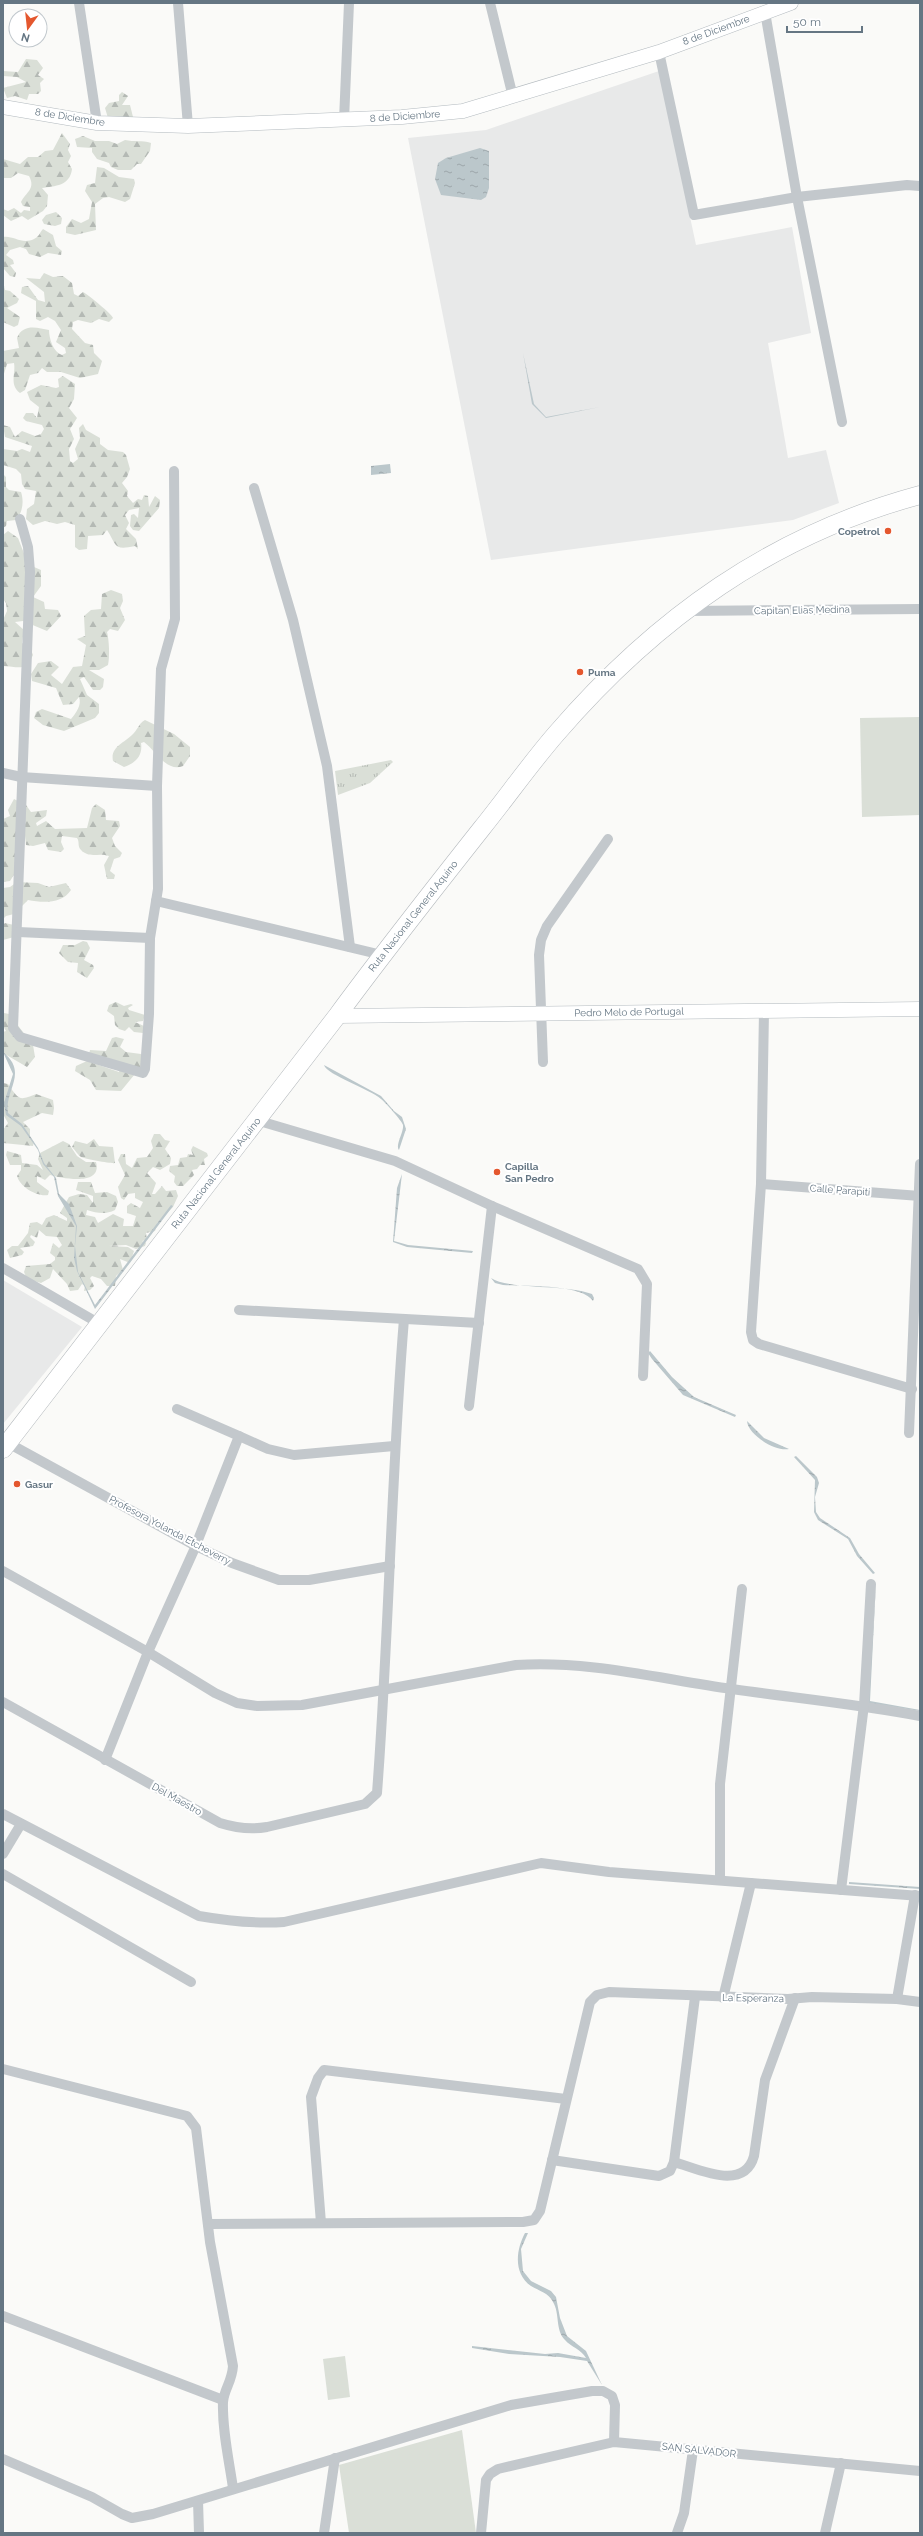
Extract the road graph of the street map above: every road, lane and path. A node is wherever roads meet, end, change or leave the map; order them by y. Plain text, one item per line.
1 (79, 3) edge
2 (178, 3) edge
3 (349, 3) edge
4 (490, 3) edge
5 (791, 3) edge
6 (765, 12) junction
7 (659, 52) junction
8 (513, 97) junction
9 (3, 107) edge
10 (344, 120) junction
11 (98, 123) junction
12 (188, 126) junction
13 (920, 186) edge
14 (797, 197) junction
15 (842, 422) dead end
16 (174, 471) dead end
17 (254, 488) dead end
18 (920, 495) edge
19 (20, 519) dead end
20 (920, 609) edge
21 (684, 611) junction
22 (3, 773) edge
23 (21, 777) junction
24 (157, 786) junction
25 (608, 839) dead end
26 (156, 901) junction
27 (18, 932) junction
28 (150, 938) junction
29 (350, 947) junction
30 (382, 955) junction
31 (920, 1009) edge
32 (764, 1011) junction
33 (542, 1014) junction
34 (337, 1016) junction
35 (543, 1062) dead end
36 (256, 1120) junction
37 (920, 1164) edge
38 (761, 1184) junction
39 (919, 1196) edge
40 (492, 1206) junction
41 (3, 1268) edge
42 (239, 1310) dead end
43 (404, 1319) junction
44 (479, 1323) junction
45 (100, 1324) junction
46 (643, 1376) dead end
47 (912, 1389) junction
48 (469, 1406) dead end
49 (177, 1409) dead end
50 (909, 1433) dead end
51 (239, 1436) junction
52 (6, 1446) edge
53 (394, 1446) junction
54 (196, 1546) junction
55 (390, 1566) junction
56 (3, 1571) edge
57 (871, 1584) dead end
58 (742, 1589) dead end
59 (148, 1652) junction
60 (731, 1689) junction
61 (385, 1690) junction
62 (3, 1702) edge
63 (864, 1705) junction
64 (920, 1716) edge
65 (104, 1760) junction
66 (3, 1814) edge
67 (22, 1824) junction
68 (3, 1854) edge
69 (3, 1874) edge
70 (720, 1880) junction
71 (751, 1883) junction
72 (841, 1890) junction
73 (918, 1896) edge
74 (191, 1982) dead end
75 (695, 1997) junction
76 (723, 1998) junction
77 (795, 1998) junction
78 (897, 1999) junction
79 (920, 2002) edge
80 (3, 2069) edge
81 (566, 2099) junction
82 (552, 2160) junction
83 (674, 2162) junction
84 (321, 2222) junction
85 (208, 2224) junction
86 (3, 2316) edge
87 (223, 2400) junction
88 (614, 2442) junction
89 (693, 2450) junction
90 (335, 2458) junction
91 (3, 2459) edge
92 (840, 2463) junction
93 (920, 2471) edge
94 (233, 2488) junction
95 (198, 2501) junction
96 (199, 2533) edge
97 (324, 2533) edge
98 (481, 2533) edge
99 (677, 2533) edge
100 (825, 2533) edge

1 - 11 street
2 - 12 street
3 - 10 street
4 - 8 street
5 - 6 street, 8 de Diciembre
6 - 7 street, 8 de Diciembre
6 - 14 street
7 - 8 street, 8 de Diciembre
7 - 14 street
8 - 10 street, 8 de Diciembre
9 - 11 street, 8 de Diciembre
10 - 12 street, 8 de Diciembre
11 - 12 street, 8 de Diciembre
13 - 14 street
14 - 15 street
16 - 24 street
17 - 29 street
18 - 21 highway, Ruta Nacional General Aquino
19 - 23 street
20 - 21 street, Capitan Elias Medina
21 - 30 highway, Ruta Nacional General Aquino
22 - 23 street
23 - 24 street
23 - 27 street
24 - 26 street
25 - 33 street
26 - 28 street
26 - 29 street
27 - 28 street
27 - 28 street
29 - 30 street
30 - 34 highway, Ruta Nacional General Aquino
31 - 32 street, Pedro Melo de Portugal
32 - 33 street, Pedro Melo de Portugal
32 - 38 street
33 - 34 street, Pedro Melo de Portugal
33 - 35 street
34 - 36 highway, Ruta Nacional General Aquino
36 - 40 street
36 - 45 highway, Ruta Nacional General Aquino
37 - 39 street
38 - 39 street, Calle Parapiti
38 - 47 street
39 - 47 street
40 - 44 street
40 - 46 street
41 - 45 street
42 - 43 street
43 - 44 street
43 - 53 street
44 - 48 street
45 - 52 highway, Ruta Nacional General Aquino
47 - 50 street
49 - 51 street
51 - 53 street
51 - 54 street
52 - 54 street, Profesora Yolanda Etcheverry
53 - 55 street
54 - 55 street, Profesora Yolanda Etcheverry
54 - 59 street
55 - 61 street
56 - 59 street
57 - 63 street
58 - 60 street
59 - 61 street
59 - 65 street
60 - 61 street
60 - 63 street
60 - 70 street
61 - 65 street, Del Maestro
62 - 65 street, Del Maestro
63 - 64 street
63 - 72 street
66 - 67 street
67 - 68 street
67 - 70 street
69 - 74 street
70 - 71 street
71 - 72 street
71 - 76 street
72 - 73 street
73 - 78 street
75 - 76 street, La Esperanza
75 - 81 street, La Esperanza
75 - 83 street
76 - 77 street, La Esperanza
77 - 78 street, La Esperanza
77 - 83 street
78 - 79 street, La Esperanza
80 - 85 street
81 - 82 street
81 - 84 street
82 - 83 street
82 - 84 street
84 - 85 street
85 - 87 street
86 - 87 street
87 - 94 street
88 - 89 street, SAN SALVADOR
88 - 90 street
88 - 98 street, SAN SALVADOR
89 - 92 street, SAN SALVADOR
89 - 99 street
90 - 94 street
90 - 97 street
91 - 95 street
92 - 93 street, SAN SALVADOR
92 - 100 street
94 - 95 street
95 - 96 street

